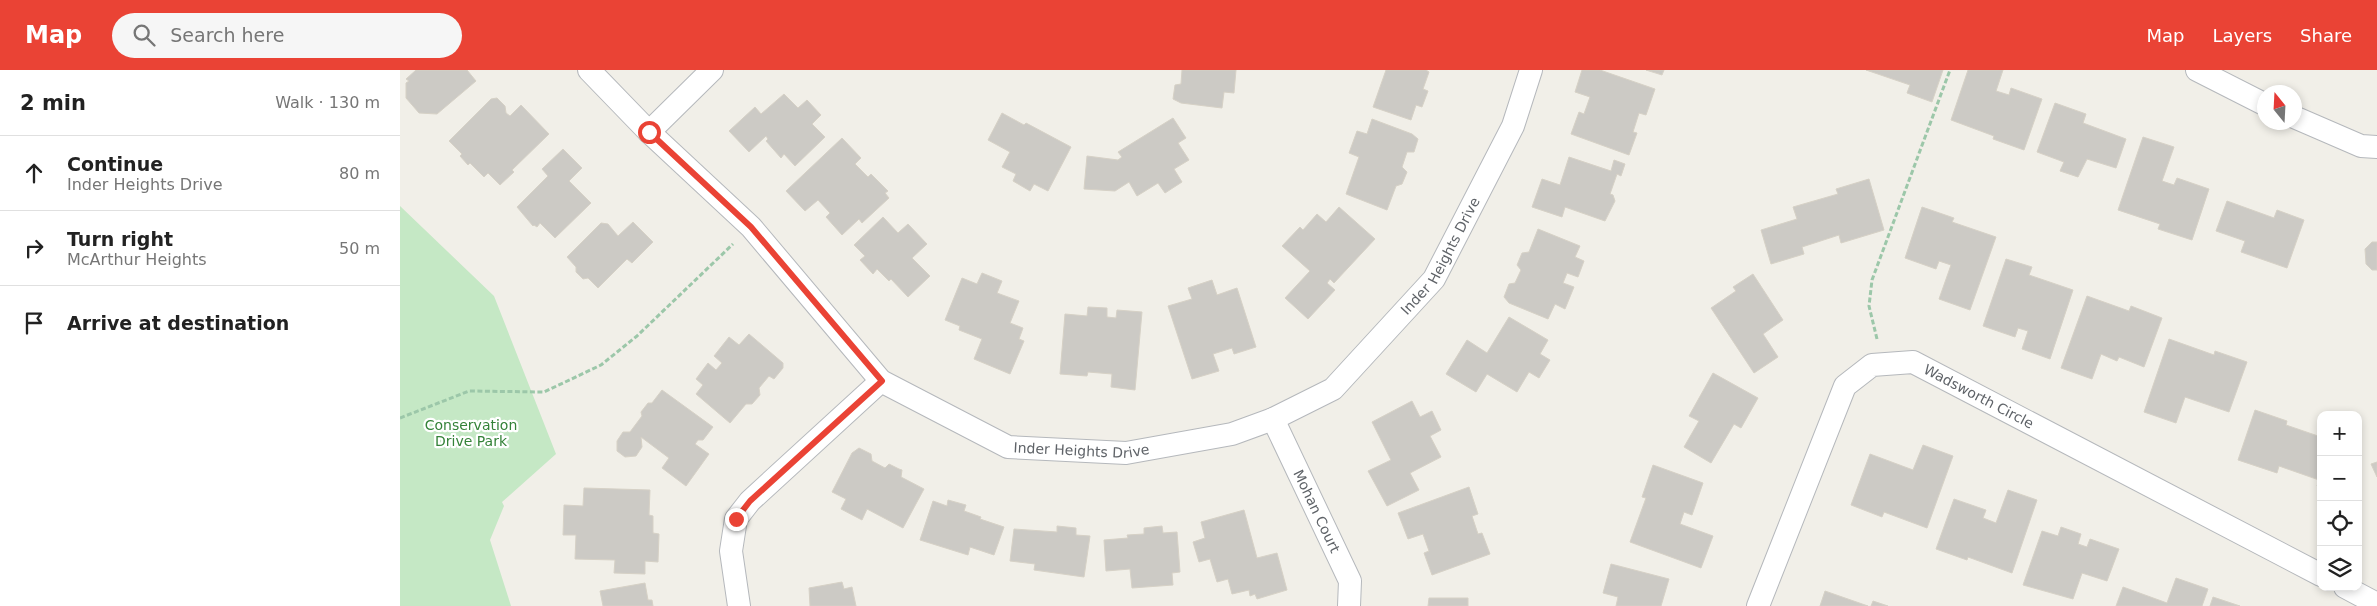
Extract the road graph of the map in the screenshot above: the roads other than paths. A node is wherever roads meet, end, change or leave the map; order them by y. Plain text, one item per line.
1 (588, 70) edge
2 (712, 70) edge
3 (1531, 70) edge
4 (2196, 70) edge
5 (2257, 100) edge
6 (2302, 120) edge
7 (649, 132) junction
8 (2377, 147) edge
9 (882, 381) junction
10 (1273, 419) junction
11 (2317, 573) edge
12 (2353, 591) edge
13 (2377, 604) edge
14 (739, 606) edge
15 (1349, 606) edge
16 (1758, 606) edge

1 - 7 street, Inder Heights Drive
2 - 7 street
3 - 10 street, Inder Heights Drive
4 - 5 street
6 - 8 street
7 - 9 street, Inder Heights Drive
9 - 10 street, Inder Heights Drive
9 - 14 street
10 - 15 street, Mohan Court
11 - 16 street, Wadsworth Circle
12 - 13 street

